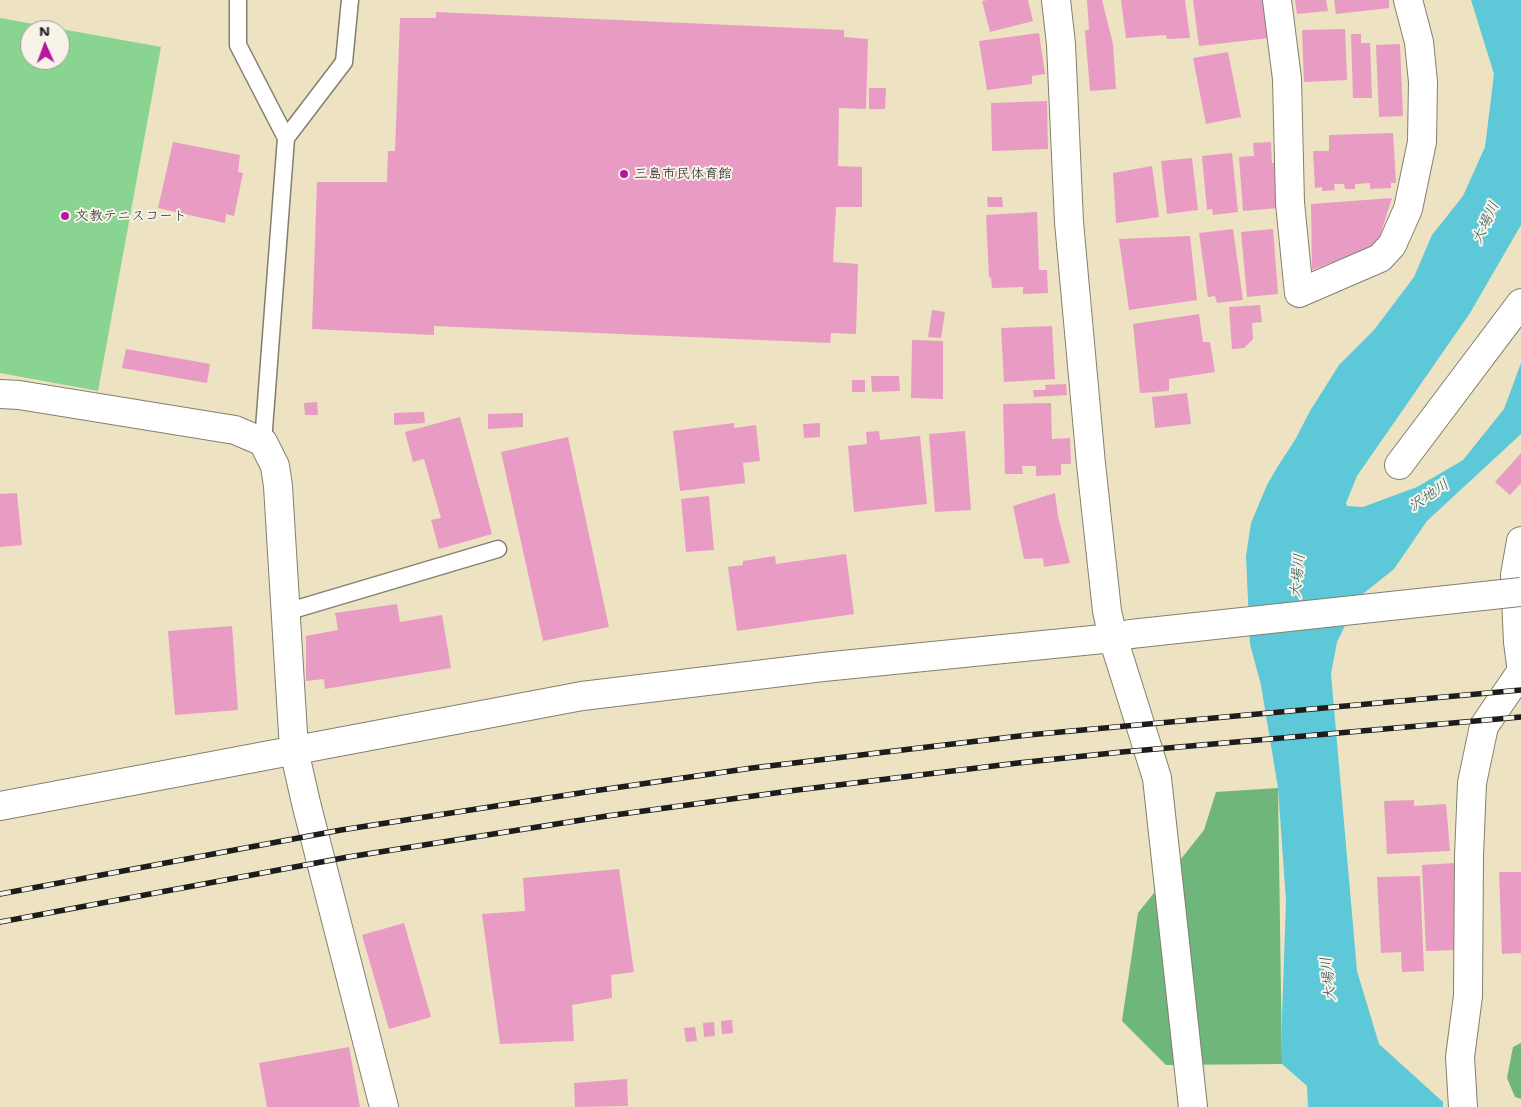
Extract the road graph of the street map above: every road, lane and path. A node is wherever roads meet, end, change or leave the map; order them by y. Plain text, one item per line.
1 (238, 0) edge
2 (350, 0) edge
3 (1056, 0) edge
4 (1277, 0) edge
5 (1408, 0) edge
6 (286, 138) junction
7 (1521, 303) edge
8 (0, 394) edge
9 (263, 442) junction
10 (1399, 464) dead end
11 (1521, 541) edge
12 (498, 549) dead end
13 (1521, 592) edge
14 (286, 612) junction
15 (1122, 636) junction
16 (1521, 665) edge
17 (1521, 672) edge
18 (294, 750) junction
19 (0, 806) edge
20 (384, 1107) edge
21 (1193, 1107) edge
22 (1464, 1107) edge

1 - 6 lane
2 - 6 lane
3 - 15 street
4 - 5 street
6 - 9 lane
7 - 10 street
8 - 9 street
9 - 14 street
11 - 16 street
12 - 14 lane
13 - 15 street, bridge
14 - 18 street
15 - 18 street
15 - 21 street
17 - 22 street
18 - 19 street
18 - 20 street

